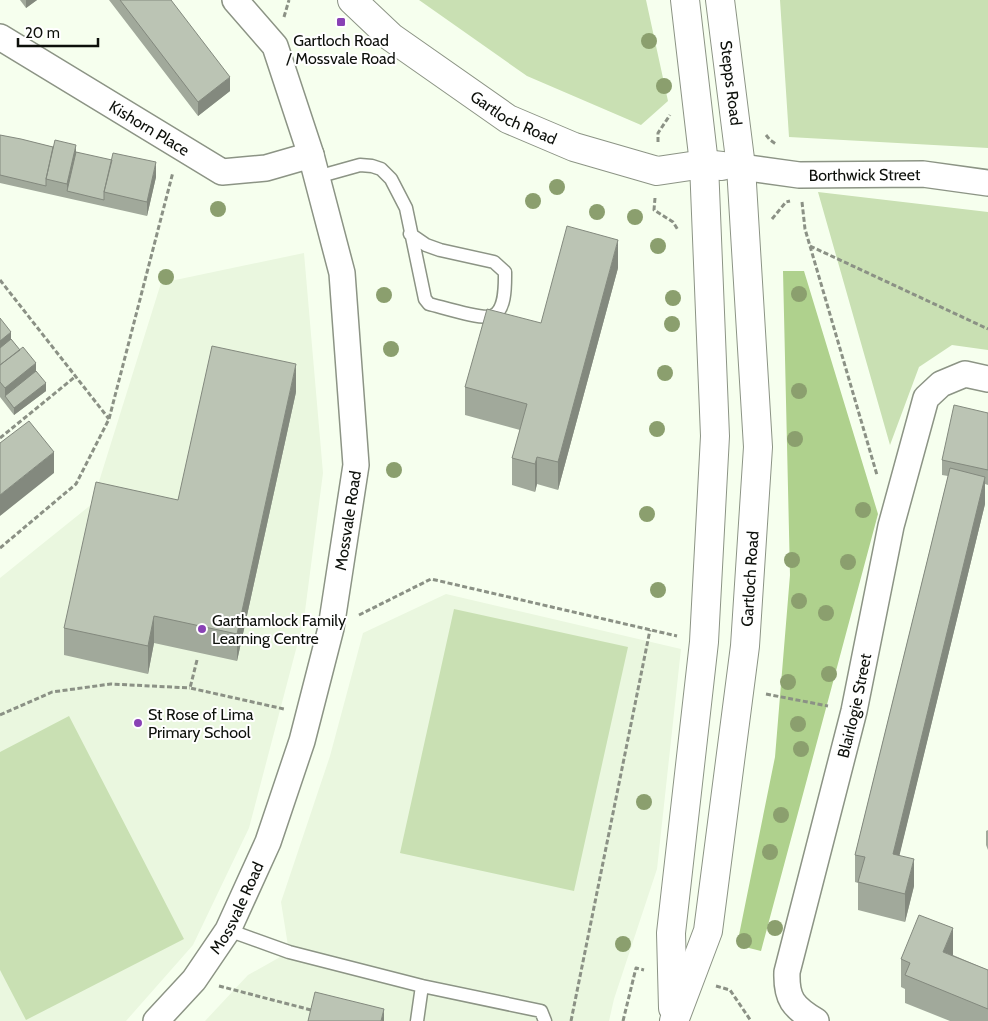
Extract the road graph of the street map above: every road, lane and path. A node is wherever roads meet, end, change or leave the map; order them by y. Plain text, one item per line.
1 (235, 0) edge
2 (352, 0) edge
3 (685, 0) edge
4 (720, 0) edge
5 (0, 37) edge
6 (180, 147) junction
7 (704, 164) junction
8 (314, 166) junction
9 (741, 167) junction
10 (799, 175) junction
11 (988, 183) edge
12 (410, 234) junction
13 (810, 246) junction
14 (0, 280) edge
15 (988, 329) edge
16 (76, 376) junction
17 (988, 379) edge
18 (109, 419) junction
19 (0, 438) edge
20 (878, 479) dead end
21 (0, 548) edge
22 (331, 628) junction
23 (650, 630) junction
24 (704, 642) junction
25 (197, 660) dead end
26 (190, 688) junction
27 (739, 689) junction
28 (854, 711) junction
29 (309, 714) junction
30 (0, 715) edge
31 (228, 930) junction
32 (194, 980) junction
33 (422, 986) junction
34 (324, 1014) edge
35 (156, 1021) edge
36 (417, 1021) edge
37 (545, 1021) edge
38 (571, 1021) edge
39 (674, 1021) edge
40 (816, 1021) edge

1 - 8 street, Mossvale Road
2 - 7 main road, Gartloch Road
3 - 7 main road
4 - 9 main road, Stepps Road
5 - 6 street, Kishorn Place
6 - 8 street, Kishorn Place
6 - 18 path
7 - 9 main road, Gartloch Road
7 - 24 main road, Gartloch Road
8 - 12 lane
8 - 22 street, Mossvale Road
9 - 10 street, Borthwick Street
9 - 27 main road, Gartloch Road
10 - 11 street, Borthwick Street
10 - 13 path
12 - 12 lane
13 - 15 path
13 - 20 path
14 - 16 path
16 - 18 path
16 - 19 path
17 - 28 street, Blairlogie Street
18 - 21 path
22 - 23 path
22 - 29 street, Mossvale Road
23 - 24 path
23 - 38 path
24 - 39 main road, Gartloch Road
25 - 26 path
26 - 29 path
26 - 30 path
27 - 28 path
27 - 39 main road, Gartloch Road
28 - 40 street, Blairlogie Street
29 - 31 street, Mossvale Road
31 - 32 street, Mossvale Road
31 - 33 lane
32 - 34 path
32 - 35 street, Mossvale Road
33 - 36 lane
33 - 37 lane

